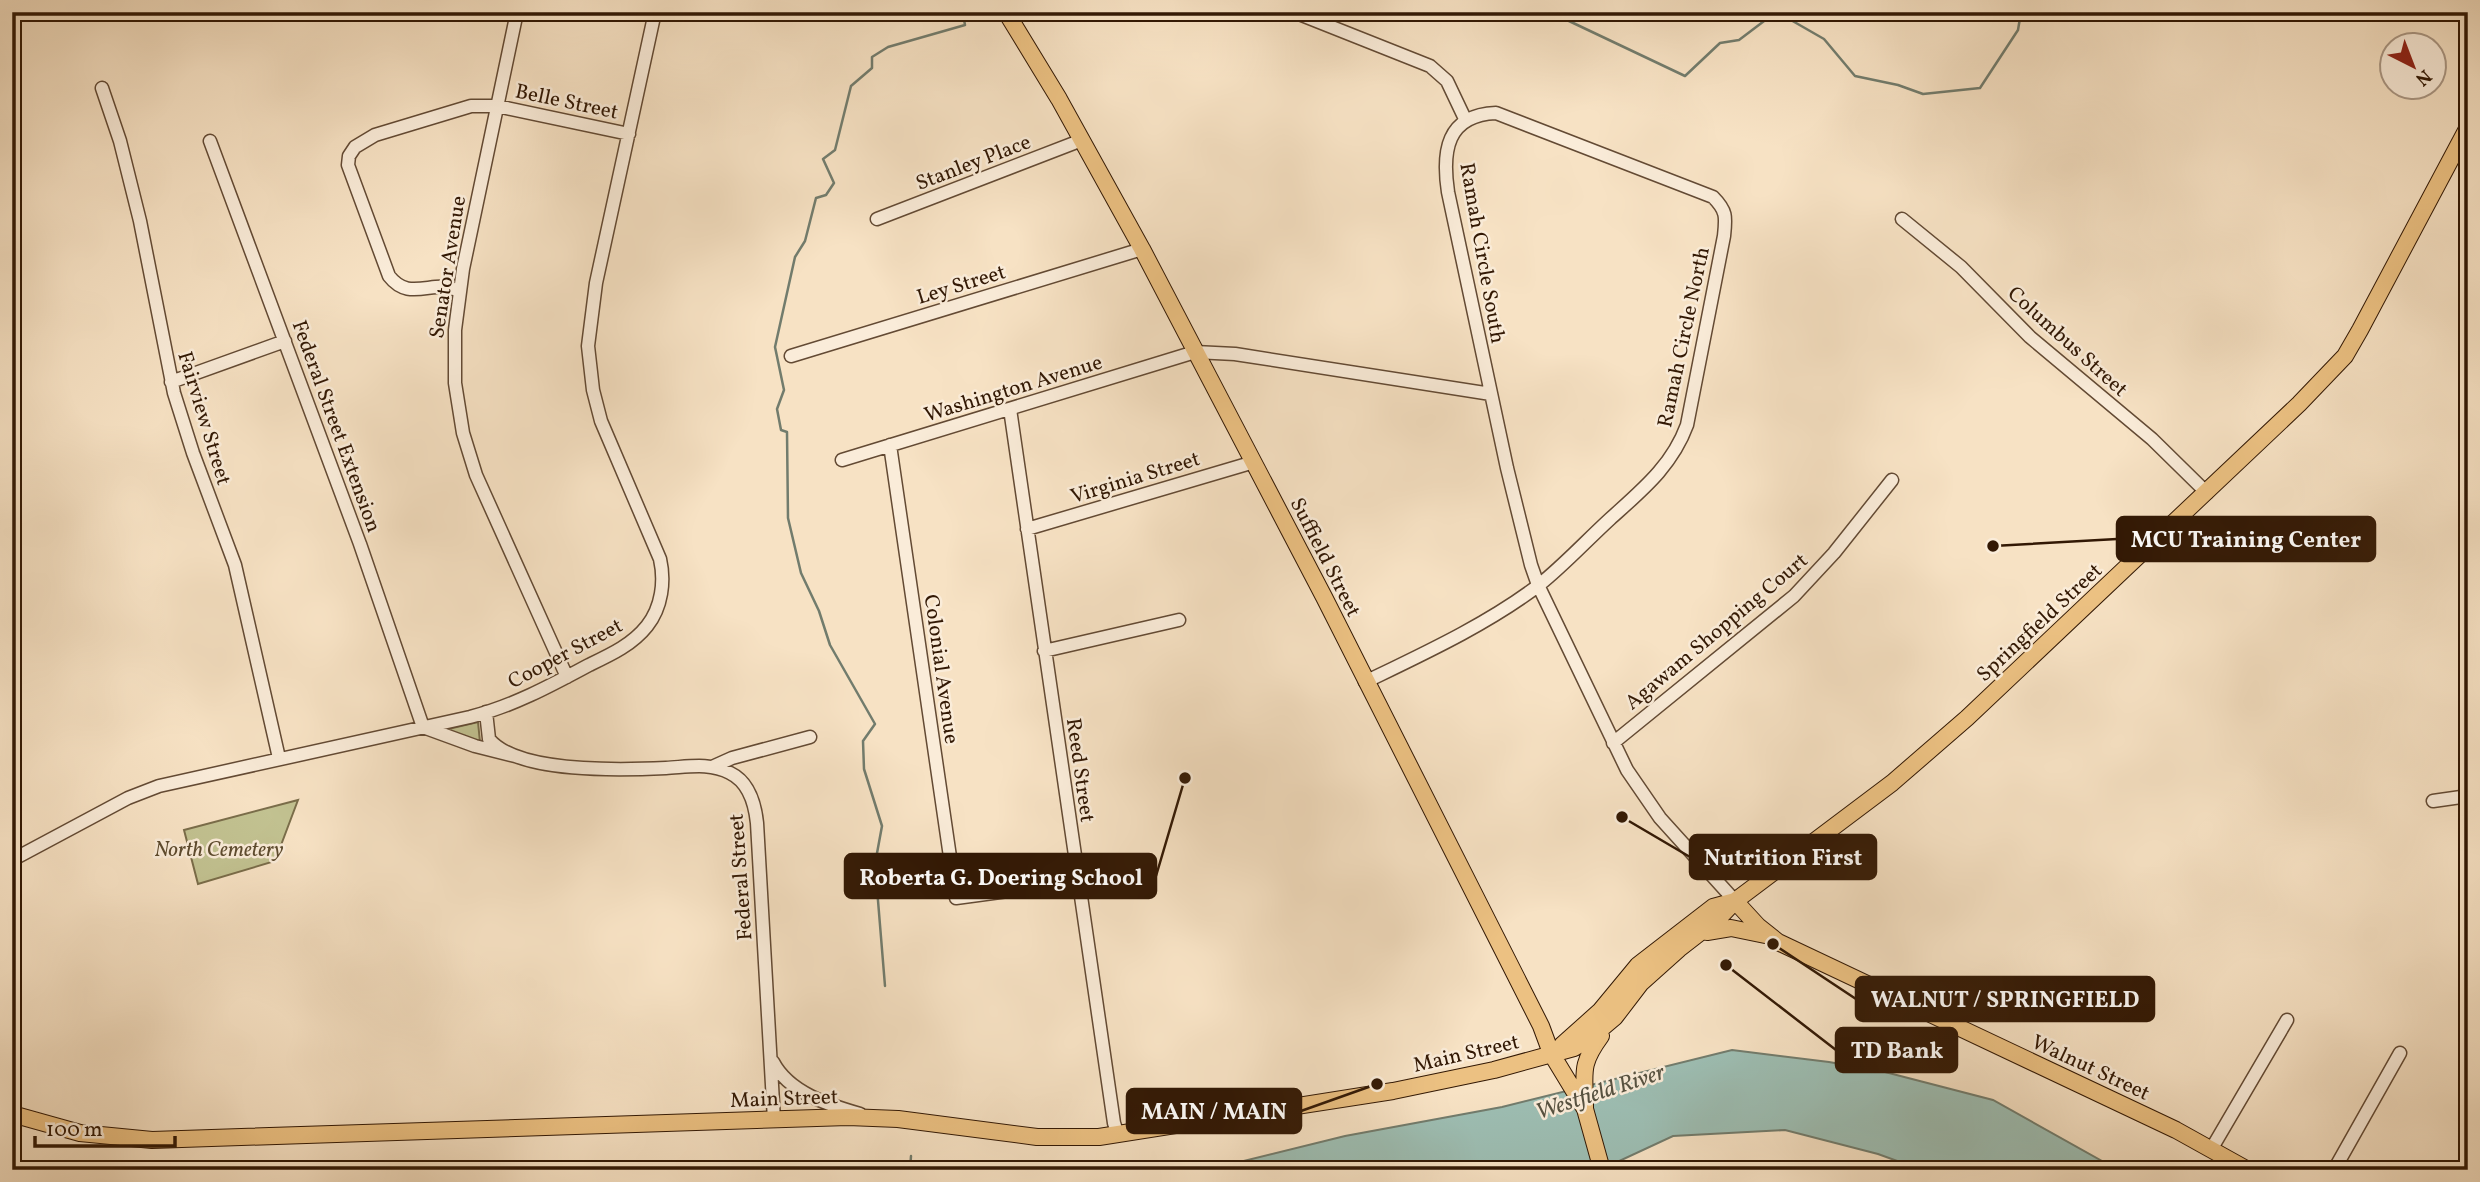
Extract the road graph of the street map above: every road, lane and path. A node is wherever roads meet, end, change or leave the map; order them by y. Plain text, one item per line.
1 (517, 12) edge
2 (655, 12) edge
3 (1006, 12) edge
4 (1294, 12) edge
5 (102, 88) dead end
6 (497, 106) junction
7 (1466, 121) junction
8 (2468, 127) edge
9 (629, 134) junction
10 (1082, 140) junction
11 (210, 141) dead end
12 (877, 219) dead end
13 (1902, 219) dead end
14 (1142, 249) junction
15 (459, 290) junction
16 (285, 341) junction
17 (1195, 352) junction
18 (791, 356) dead end
19 (171, 382) junction
20 (1491, 394) junction
21 (1010, 408) junction
22 (890, 445) junction
23 (842, 460) dead end
24 (1254, 462) junction
25 (1892, 480) dead end
26 (2207, 493) junction
27 (1027, 529) junction
28 (1538, 585) junction
29 (1179, 620) dead end
30 (1044, 651) junction
31 (567, 677) junction
32 (1365, 682) junction
33 (486, 712) junction
34 (423, 727) junction
35 (810, 737) dead end
36 (1613, 743) junction
37 (515, 756) junction
38 (279, 758) junction
39 (712, 767) junction
40 (2468, 796) edge
41 (2433, 801) dead end
42 (12, 860) edge
43 (1077, 882) junction
44 (1735, 901) junction
45 (1699, 934) junction
46 (1770, 936) junction
47 (1615, 1017) junction
48 (2287, 1020) dead end
49 (1551, 1053) junction
50 (2400, 1053) dead end
51 (771, 1059) junction
52 (1577, 1080) junction
53 (12, 1114) edge
54 (870, 1118) junction
55 (774, 1120) junction
56 (1118, 1135) junction
57 (2212, 1148) junction
58 (1602, 1170) edge
59 (2248, 1170) edge
60 (2334, 1170) edge

1 - 6 street, Senator Avenue
2 - 9 street, Cooper Street
3 - 10 main road, Suffield Street
4 - 7 street
5 - 19 street, Fairview Street
6 - 9 street, Belle Street
6 - 15 street, Senator Avenue
6 - 15 street, Belle Street
7 - 20 street, Ramah Circle South
7 - 28 street, Ramah Circle North
8 - 26 main road, Springfield Street
9 - 31 street, Cooper Street
10 - 12 street, Stanley Place
10 - 14 main road, Suffield Street
11 - 16 street, Federal Street Extension
13 - 26 street, Columbus Street
14 - 17 main road, Suffield Street
14 - 18 street, Ley Street
15 - 31 street, Senator Avenue
16 - 19 street
16 - 34 street, Federal Street Extension
17 - 20 street, Washington Avenue
17 - 21 street, Washington Avenue
17 - 24 main road, Suffield Street
19 - 38 street, Fairview Street
20 - 28 street, Ramah Circle South
21 - 22 street, Washington Avenue
21 - 27 street, Reed Street
22 - 23 street, Washington Avenue
22 - 43 street, Colonial Avenue
24 - 27 street, Virginia Street
24 - 32 main road, Suffield Street
25 - 36 street, Agawam Shopping Court
26 - 44 main road, Springfield Street
27 - 30 street, Reed Street
28 - 32 street, Ramah Circle North
28 - 36 street, Ramah Circle South
29 - 30 street
30 - 43 street, Reed Street
31 - 33 street, Cooper Street
32 - 49 main road, Suffield Street
33 - 34 street, Cooper Street
33 - 37 street, Federal Street
34 - 37 street, Federal Street
34 - 38 street, Cooper Street
35 - 39 street
36 - 44 street, Ramah Circle South
37 - 39 street, Federal Street
38 - 42 street, Cooper Street
39 - 51 street, Federal Street
40 - 41 street
43 - 56 street, Reed Street
44 - 45 main road, Springfield Street
44 - 46 main road, Walnut Street
44 - 49 main road, Springfield Street
45 - 46 main road
45 - 47 main road, Springfield Street
46 - 57 main road, Walnut Street
47 - 49 main road, Springfield Street
47 - 52 main road
48 - 57 street
49 - 52 main road, Suffield Street
49 - 56 main road, Main Street
50 - 60 street
51 - 54 street
51 - 55 street, Federal Street
52 - 58 main road, Suffield Street
53 - 55 main road, Main Street
54 - 55 main road, Main Street
54 - 56 main road, Main Street
57 - 59 main road, Walnut Street

